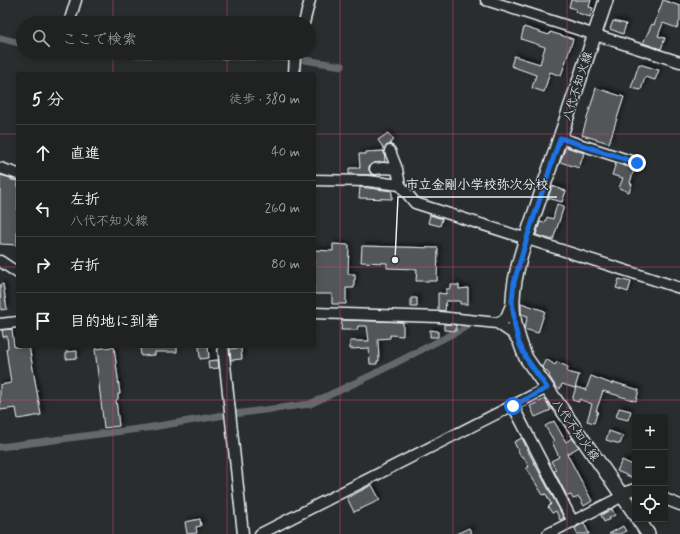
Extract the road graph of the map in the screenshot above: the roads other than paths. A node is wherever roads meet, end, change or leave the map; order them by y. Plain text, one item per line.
1 (76, 0) edge
2 (310, 0) edge
3 (486, 0) edge
4 (606, 0) edge
5 (71, 16) edge
6 (306, 16) edge
7 (594, 34) junction
8 (295, 60) edge
9 (680, 62) edge
10 (294, 72) edge
11 (560, 138) junction
12 (390, 150) dead end
13 (637, 163) dead end
14 (0, 168) edge
15 (375, 169) dead end
16 (397, 169) junction
17 (16, 173) edge
18 (316, 180) edge
19 (400, 185) junction
20 (527, 238) junction
21 (0, 261) edge
22 (16, 272) edge
23 (680, 288) edge
24 (512, 301) junction
25 (316, 313) edge
26 (16, 322) edge
27 (497, 323) junction
28 (0, 324) edge
29 (519, 343) junction
30 (223, 348) edge
31 (547, 388) junction
32 (513, 406) junction
33 (632, 490) edge
34 (623, 496) junction
35 (668, 500) edge
36 (680, 505) edge
37 (632, 510) edge
38 (573, 522) junction
39 (640, 522) edge
40 (243, 534) edge
41 (260, 534) edge
42 (548, 534) edge
43 (648, 534) edge

1 - 5 street
2 - 6 street
3 - 7 street
4 - 7 main road, 八代不知火線
7 - 9 street
7 - 11 main road, 八代不知火線
8 - 10 street
11 - 13 street
11 - 20 main road, 八代不知火線
12 - 16 street
14 - 17 street
15 - 16 street
16 - 19 street
18 - 19 street
19 - 20 street
20 - 23 street
20 - 24 main road, 八代不知火線
21 - 22 street
24 - 27 street
24 - 29 main road, 八代不知火線
25 - 27 street
26 - 28 street
27 - 29 street
29 - 31 main road, 八代不知火線
30 - 40 street
31 - 32 street
31 - 34 main road, 八代不知火線
32 - 38 street
32 - 41 street
33 - 34 street
34 - 37 main road, 八代不知火線
34 - 38 street
35 - 36 street
38 - 42 street
39 - 43 main road

